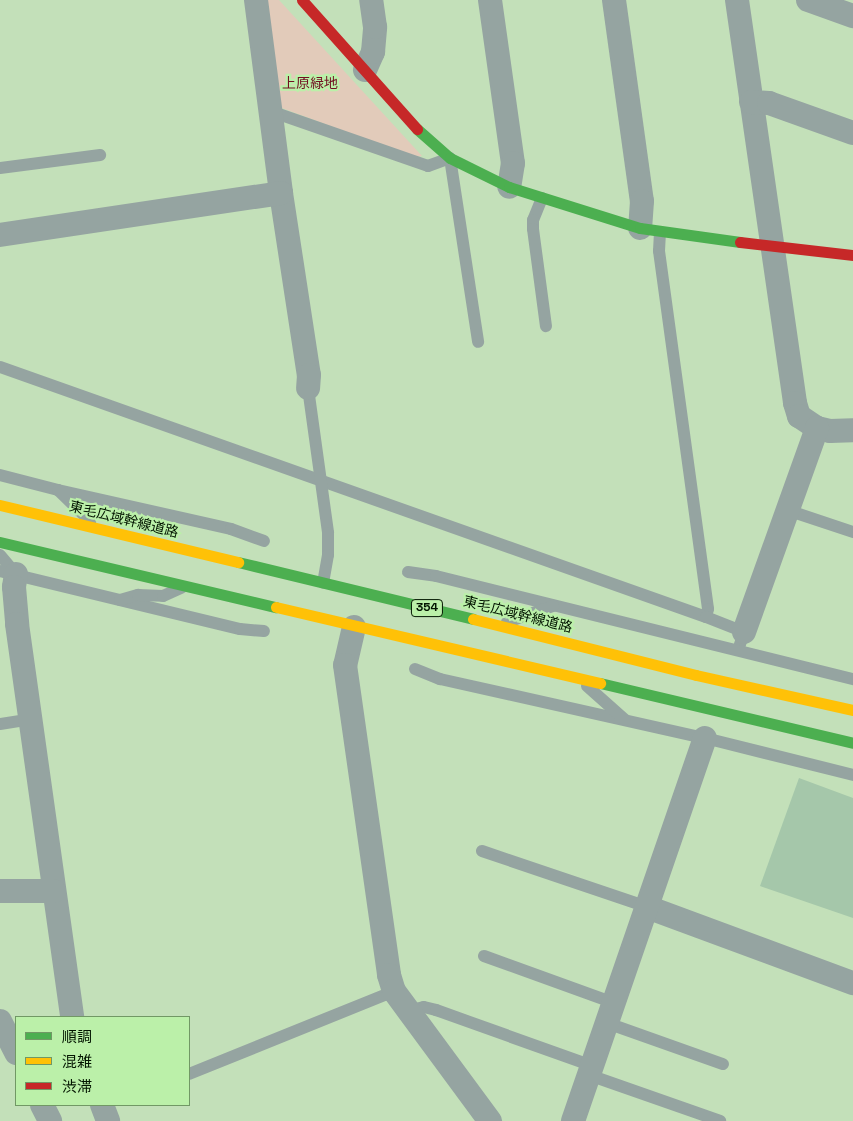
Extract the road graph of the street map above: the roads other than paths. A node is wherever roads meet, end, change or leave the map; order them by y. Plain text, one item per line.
1 (256, 0) edge
2 (302, 0) edge
3 (371, 0) edge
4 (490, 0) edge
5 (614, 0) edge
6 (737, 0) edge
7 (822, 2) edge
8 (853, 16) edge
9 (364, 70) junction
10 (751, 102) junction
11 (270, 111) junction
12 (853, 133) edge
13 (100, 155) dead end
14 (450, 158) junction
15 (0, 168) edge
16 (509, 187) junction
17 (280, 193) junction
18 (542, 198) junction
19 (650, 230) junction
20 (0, 235) edge
21 (773, 246) junction
22 (853, 256) edge
23 (546, 326) dead end
24 (478, 342) dead end
25 (0, 368) edge
26 (308, 388) joint
27 (817, 428) junction
28 (853, 430) edge
29 (0, 475) edge
30 (321, 482) junction
31 (58, 490) junction
32 (0, 505) edge
33 (787, 510) junction
34 (98, 528) junction
35 (853, 532) edge
36 (264, 540) dead end
37 (0, 542) edge
38 (0, 555) edge
39 (408, 572) dead end
40 (8, 573) edge
41 (322, 583) junction
42 (185, 587) junction
43 (119, 600) junction
44 (553, 606) junction
45 (706, 617) junction
46 (500, 625) junction
47 (354, 627) junction
48 (264, 631) dead end
49 (741, 641) junction
50 (415, 669) dead end
51 (853, 679) edge
52 (580, 680) junction
53 (853, 710) edge
54 (30, 719) junction
55 (626, 721) junction
56 (0, 724) edge
57 (705, 738) junction
58 (853, 743) edge
59 (853, 776) edge
60 (482, 850) dead end
61 (0, 891) edge
62 (54, 891) junction
63 (647, 908) junction
64 (484, 956) dead end
65 (853, 983) edge
66 (394, 991) junction
67 (408, 1011) junction
68 (610, 1013) junction
69 (72, 1016) edge
70 (0, 1021) edge
71 (15, 1050) edge
72 (723, 1064) dead end
73 (590, 1071) junction
74 (190, 1074) edge
75 (42, 1106) edge
76 (50, 1121) edge
77 (490, 1121) edge
78 (573, 1121) edge
79 (720, 1121) edge

1 - 11 street
2 - 9 main road
3 - 9 street
4 - 16 street
5 - 19 street
6 - 10 street
7 - 8 street
9 - 14 main road
10 - 12 street
10 - 21 street
11 - 14 lane
11 - 17 street
13 - 15 lane
14 - 16 main road
14 - 24 lane
16 - 18 main road
17 - 20 street
17 - 26 street
18 - 19 main road
18 - 23 lane
19 - 21 main road
19 - 45 lane
21 - 22 main road
21 - 27 street
25 - 30 lane
26 - 30 lane
27 - 28 street
27 - 33 street
29 - 31 lane
30 - 41 lane
30 - 45 lane
31 - 34 lane
31 - 36 lane
32 - 34 main road, 東毛広域幹線道路 / 354
33 - 35 lane
33 - 49 street
34 - 41 main road, 東毛広域幹線道路 / 354
37 - 42 main road
38 - 40 lane
39 - 44 lane
40 - 43 lane
40 - 54 street
41 - 46 main road, 東毛広域幹線道路 / 354
42 - 43 lane
42 - 47 main road
43 - 48 lane
44 - 46 lane
44 - 49 lane
45 - 49 lane
46 - 53 main road, 東毛広域幹線道路 / 354
47 - 52 main road
47 - 66 street
49 - 51 lane
50 - 55 lane
52 - 55 lane
52 - 58 main road
54 - 56 lane
54 - 62 street
55 - 57 lane
57 - 59 lane
57 - 63 street
60 - 63 lane
61 - 62 street
62 - 69 street
63 - 65 street
63 - 68 street
64 - 68 lane
66 - 67 street
66 - 74 lane
67 - 73 lane
67 - 77 street
68 - 72 lane
68 - 73 street
70 - 71 street
73 - 78 street
73 - 79 lane
75 - 76 street

